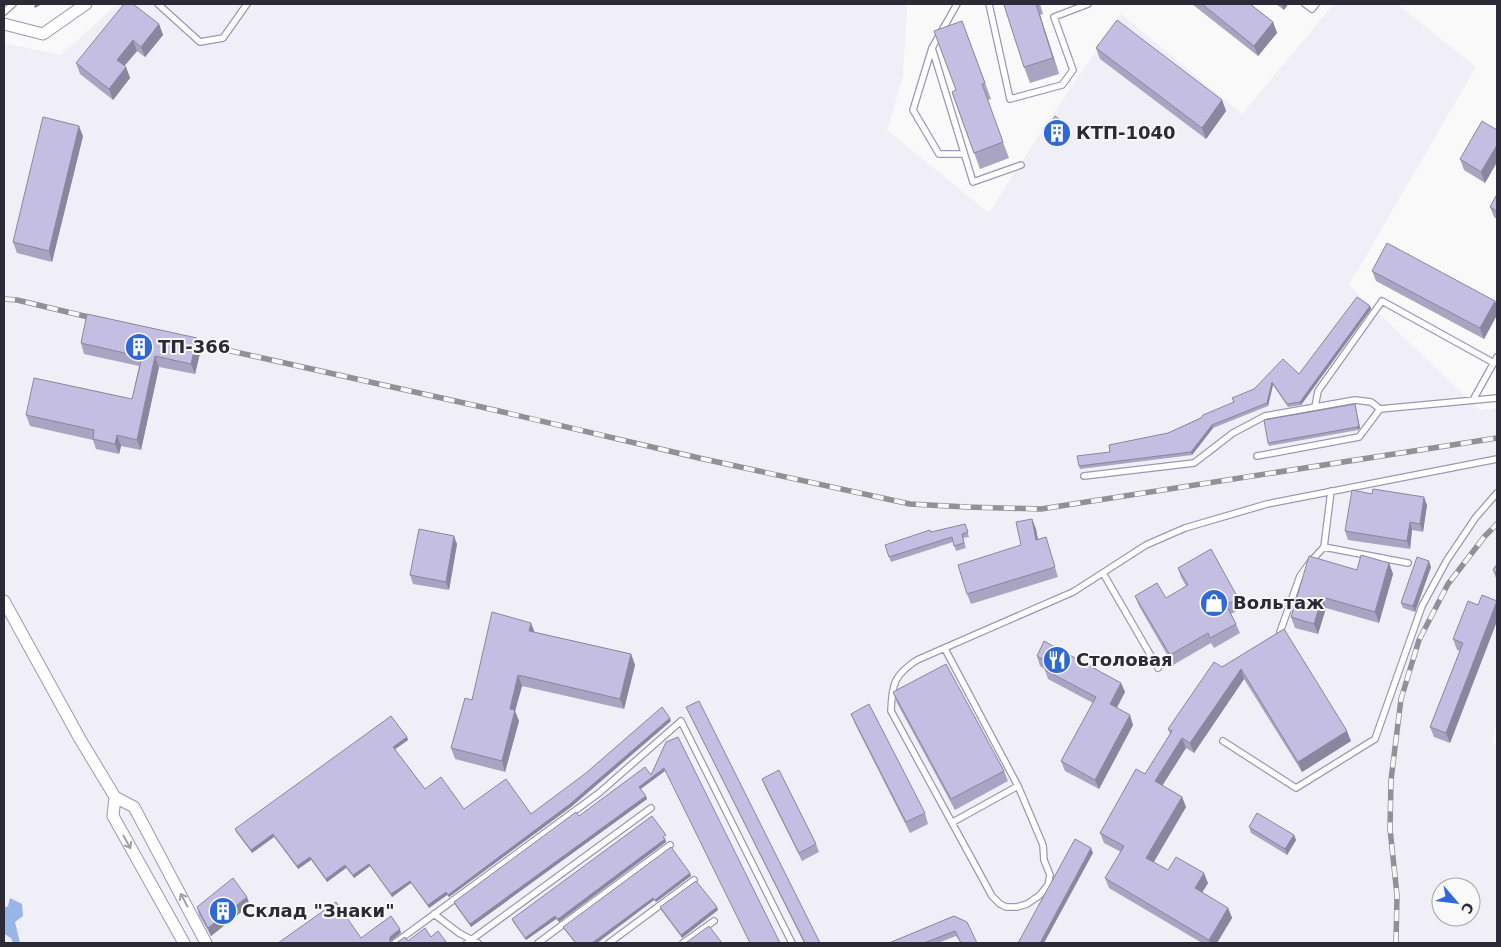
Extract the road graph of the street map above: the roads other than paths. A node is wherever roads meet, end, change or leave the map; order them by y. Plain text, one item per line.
1 (13, 4) edge
2 (86, 4) edge
3 (158, 4) edge
4 (248, 4) edge
5 (957, 4) edge
6 (988, 4) edge
7 (1088, 4) edge
8 (1304, 4) edge
9 (1316, 4) edge
10 (1070, 7) edge
11 (4, 12) edge
12 (4, 24) edge
13 (932, 48) junction
14 (964, 154) junction
15 (1021, 165) dead end
16 (1496, 360) edge
17 (1497, 398) edge
18 (1473, 400) junction
19 (1315, 407) junction
20 (1380, 409) junction
21 (1257, 456) dead end
22 (1497, 459) edge
23 (1084, 476) dead end
24 (1331, 491) junction
25 (1497, 493) edge
26 (1324, 547) junction
27 (1408, 563) dead end
28 (1103, 573) junction
29 (4, 601) edge
30 (1280, 632) edge
31 (945, 649) junction
32 (1158, 668) dead end
33 (1223, 741) dead end
34 (1018, 786) junction
35 (115, 797) junction
36 (651, 808) dead end
37 (953, 822) junction
38 (670, 846) edge
39 (694, 880) edge
40 (434, 914) junction
41 (714, 921) dead end
42 (469, 941) edge
43 (184, 943) edge
44 (206, 943) edge
45 (395, 943) edge
46 (478, 943) edge
47 (538, 943) edge
48 (609, 943) edge
49 (684, 943) edge
50 (792, 943) edge

1 - 11 lane
2 - 12 street
3 - 4 lane
5 - 13 lane
6 - 10 lane
7 - 10 lane
8 - 9 lane
13 - 14 lane
13 - 14 lane
14 - 15 lane
16 - 18 lane
16 - 19 lane
17 - 18 lane
18 - 20 lane
19 - 20 lane
19 - 23 lane
20 - 21 lane
22 - 24 lane
24 - 26 lane
24 - 28 lane
25 - 33 lane
26 - 27 lane
26 - 30 lane
28 - 31 lane
28 - 32 lane
29 - 35 street
31 - 34 lane
31 - 37 lane
34 - 37 lane
34 - 37 lane
35 -> 43 street
44 -> 35 street
36 - 42 lane
38 - 47 lane
39 - 48 lane
40 - 42 lane
40 - 45 lane
40 - 50 lane
41 - 49 lane
42 - 46 lane

